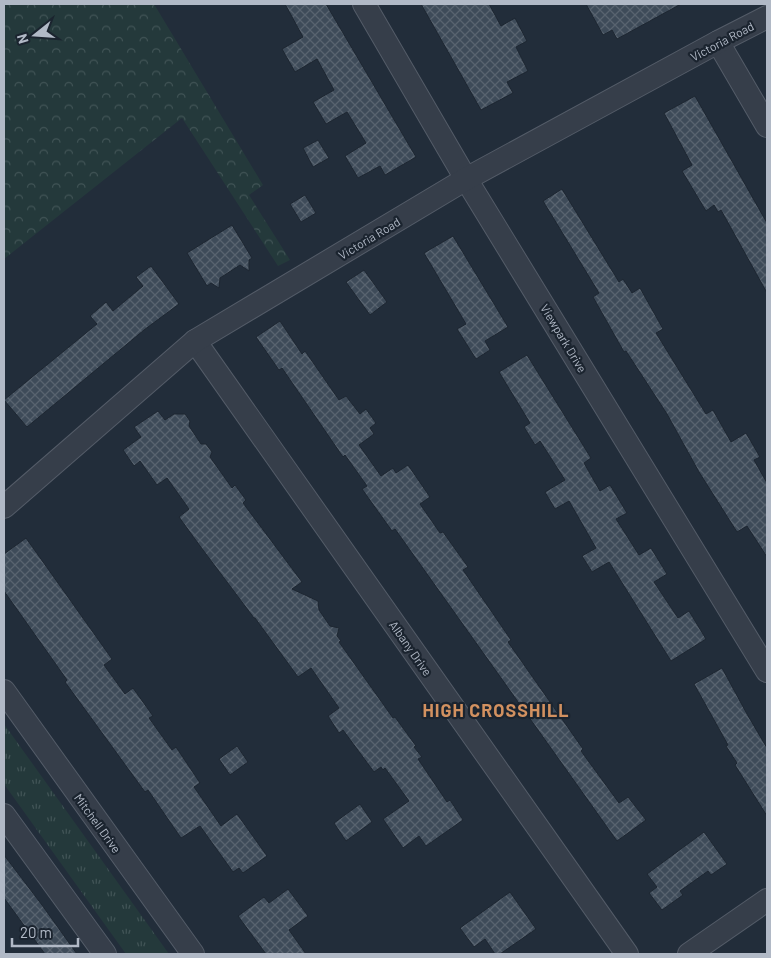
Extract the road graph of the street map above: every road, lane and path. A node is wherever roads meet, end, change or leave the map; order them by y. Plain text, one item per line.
1 (364, 4) edge
2 (767, 17) edge
3 (718, 42) junction
4 (767, 126) edge
5 (466, 180) junction
6 (195, 341) junction
7 (4, 507) edge
8 (767, 671) edge
9 (4, 691) edge
10 (4, 815) edge
11 (767, 900) edge
12 (105, 954) edge
13 (193, 954) edge
14 (627, 954) edge
15 (689, 954) edge

1 - 5 street, Viewpark Drive
2 - 3 street, Victoria Road
3 - 4 street
3 - 5 street, Victoria Road
5 - 6 street, Victoria Road
5 - 8 street, Viewpark Drive
6 - 7 street, Victoria Road
6 - 14 street, Albany Drive
9 - 13 street, Mitchell Drive
10 - 12 street
11 - 15 street

